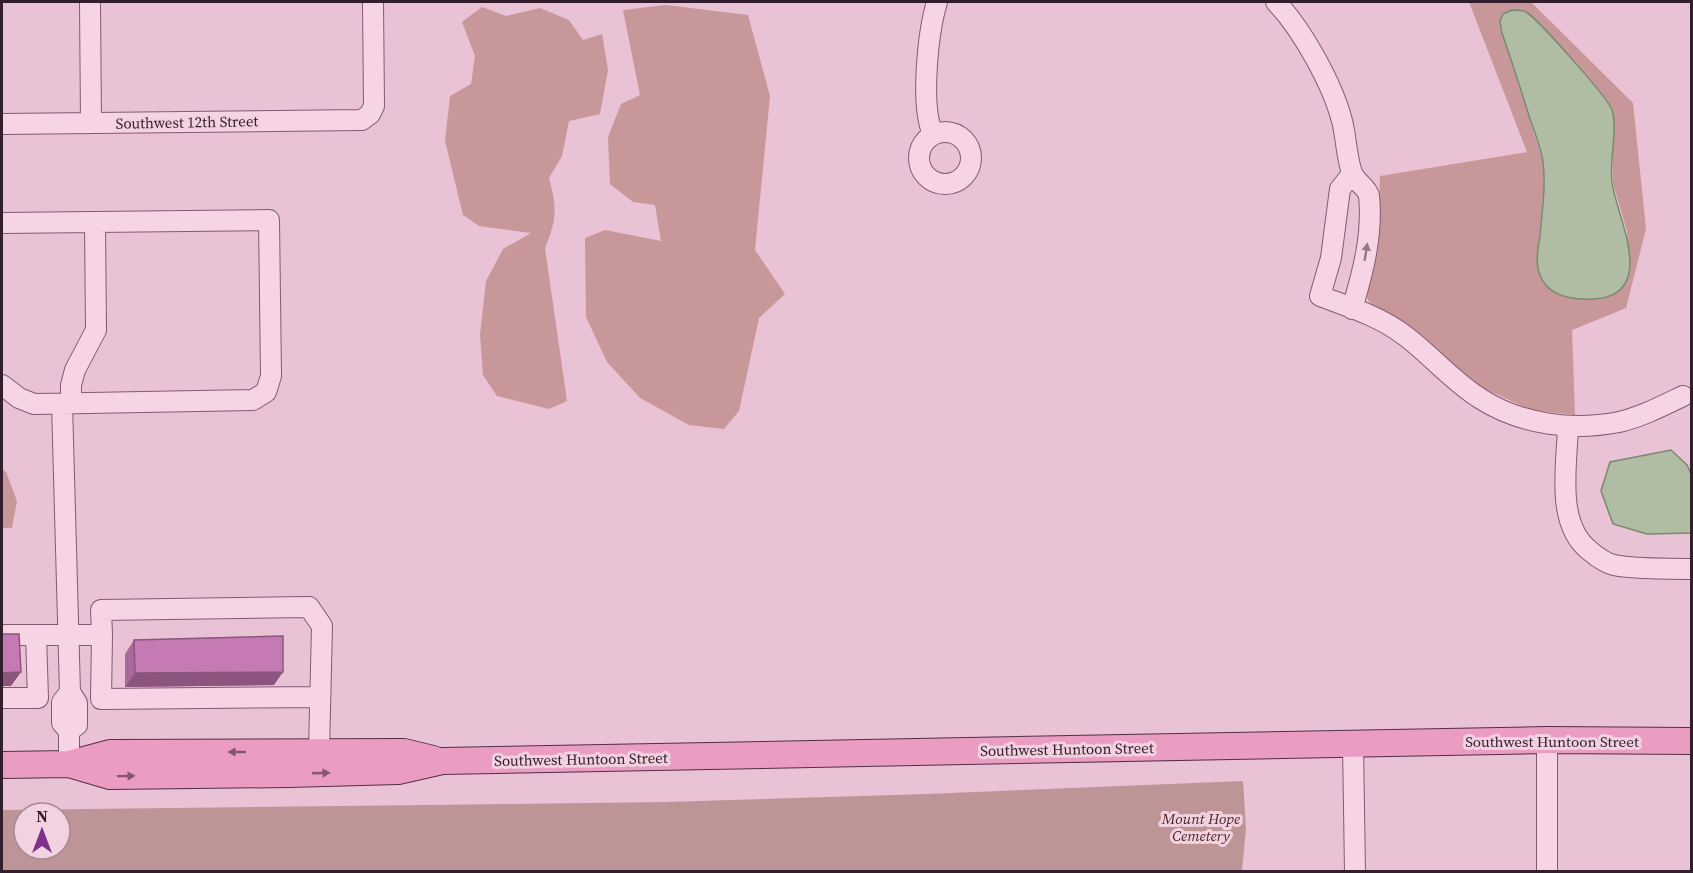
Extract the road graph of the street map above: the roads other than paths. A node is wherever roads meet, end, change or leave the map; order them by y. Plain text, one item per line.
1 (90, 2) edge
2 (373, 2) edge
3 (937, 2) edge
4 (1276, 2) edge
5 (91, 123) junction
6 (2, 124) edge
7 (933, 134) dead end
8 (1352, 174) junction
9 (95, 222) junction
10 (2, 223) edge
11 (1352, 309) junction
12 (2, 385) edge
13 (1689, 398) edge
14 (66, 403) junction
15 (1568, 426) junction
16 (1692, 569) edge
17 (2, 635) edge
18 (36, 635) junction
19 (68, 635) junction
20 (102, 635) junction
21 (320, 697) junction
22 (2, 698) edge
23 (1547, 740) junction
24 (1692, 741) edge
25 (1353, 744) junction
26 (319, 751) junction
27 (442, 761) junction
28 (69, 764) junction
29 (2, 765) edge
30 (1355, 872) edge
31 (1547, 872) edge

1 - 5 street
2 - 5 street, Southwest 12th Street
3 - 7 street
4 - 8 street
5 - 6 street, Southwest 12th Street
11 -> 8 street
8 - 11 street
9 - 10 street
9 - 14 street
9 - 14 street
11 - 15 street
12 - 14 street
13 - 15 street
14 - 19 street
15 - 16 street
17 - 18 street
18 - 19 street
18 - 22 street
19 - 20 street
19 - 28 street
20 - 21 street
20 - 21 street
21 - 26 street
23 - 24 main road, Southwest Huntoon Street
23 - 25 main road, Southwest Huntoon Street
23 - 31 street
25 - 27 main road, Southwest Huntoon Street
25 - 30 street
26 - 27 main road, Southwest Huntoon Street
26 -> 28 main road, Southwest Huntoon Street
28 -> 27 main road, Southwest Huntoon Street
28 - 29 main road, Southwest Huntoon Street

